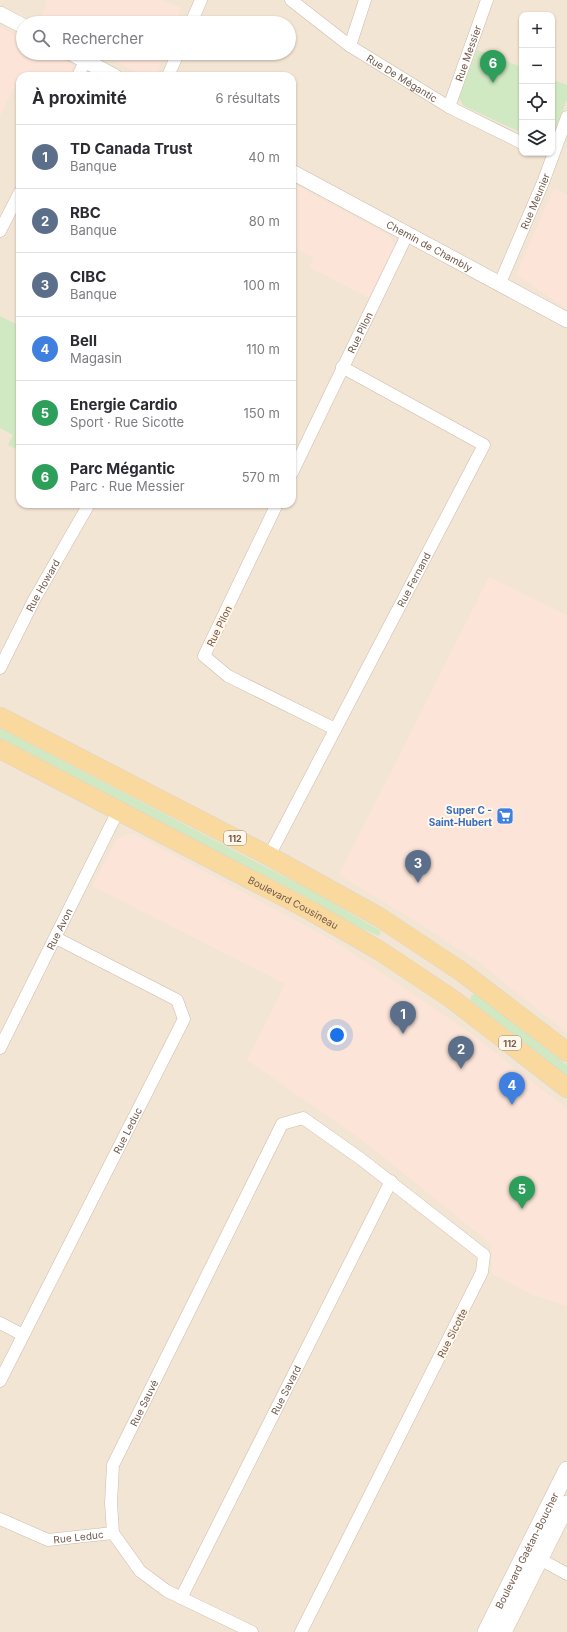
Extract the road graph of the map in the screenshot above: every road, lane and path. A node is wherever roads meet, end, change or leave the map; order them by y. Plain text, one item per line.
1 (200, 0) edge
2 (291, 0) edge
3 (365, 0) edge
4 (488, 0) edge
5 (0, 14) edge
6 (194, 16) edge
7 (16, 22) edge
8 (350, 46) junction
9 (175, 60) edge
10 (85, 61) joint
11 (80, 72) edge
12 (106, 72) edge
13 (170, 72) edge
14 (449, 107) junction
15 (567, 117) edge
16 (555, 140) edge
17 (519, 142) edge
18 (547, 156) edge
19 (296, 174) edge
20 (16, 200) edge
21 (0, 231) edge
22 (408, 235) junction
23 (500, 283) junction
24 (567, 320) edge
25 (342, 368) junction
26 (296, 465) edge
27 (87, 508) edge
28 (275, 508) edge
29 (0, 668) edge
30 (0, 717) edge
31 (335, 729) junction
32 (0, 749) edge
33 (118, 811) junction
34 (269, 856) junction
35 (56, 938) junction
36 (0, 1048) edge
37 (567, 1052) edge
38 (567, 1088) edge
39 (282, 1124) joint
40 (390, 1181) junction
41 (0, 1323) edge
42 (23, 1335) junction
43 (0, 1381) edge
44 (567, 1470) edge
45 (567, 1504) edge
46 (0, 1519) edge
47 (113, 1534) junction
48 (540, 1559) junction
49 (567, 1574) edge
50 (181, 1598) junction
51 (252, 1632) edge
52 (301, 1632) edge
53 (486, 1632) edge
54 (503, 1632) edge

1 - 6 street
2 - 8 street, Rue De Mégantic
3 - 8 street
4 - 14 street, Rue Messier
5 - 7 street
8 - 14 street, Rue De Mégantic
9 - 13 street
10 - 11 street
10 - 12 street
14 - 17 street, Rue De Mégantic
15 - 16 street, Rue Meunier
18 - 23 street, Rue Meunier
19 - 22 street, Chemin de Chambly
20 - 21 street
22 - 23 street, Chemin de Chambly
22 - 25 street, Rue Pilon
23 - 24 street, Chemin de Chambly
25 - 26 street, Rue Pilon
25 - 31 street, Rue Fernand
27 - 29 street, Rue Howard
28 - 31 street, Rue Pilon
30 - 34 main road, 112
31 - 34 street, Rue Fernand
32 - 33 main road, Boulevard Cousineau / 112
33 - 35 street, Rue Avon
33 - 38 main road, Boulevard Cousineau / 112
34 - 37 main road, 112
35 - 36 street, Rue Avon
35 - 42 street, Rue Leduc
39 - 40 street, Rue Sicotte
39 - 47 street, Rue Sauvé
40 - 50 street, Rue Savard
40 - 52 street, Rue Sicotte
41 - 42 street
42 - 43 street, Rue Leduc
44 - 53 main road, Boulevard Gaétan-Boucher
45 - 48 main road, Boulevard Gaétan-Boucher
46 - 47 street, Rue Leduc
47 - 50 street
48 - 49 street
48 - 54 main road, Boulevard Gaétan-Boucher
50 - 51 street

